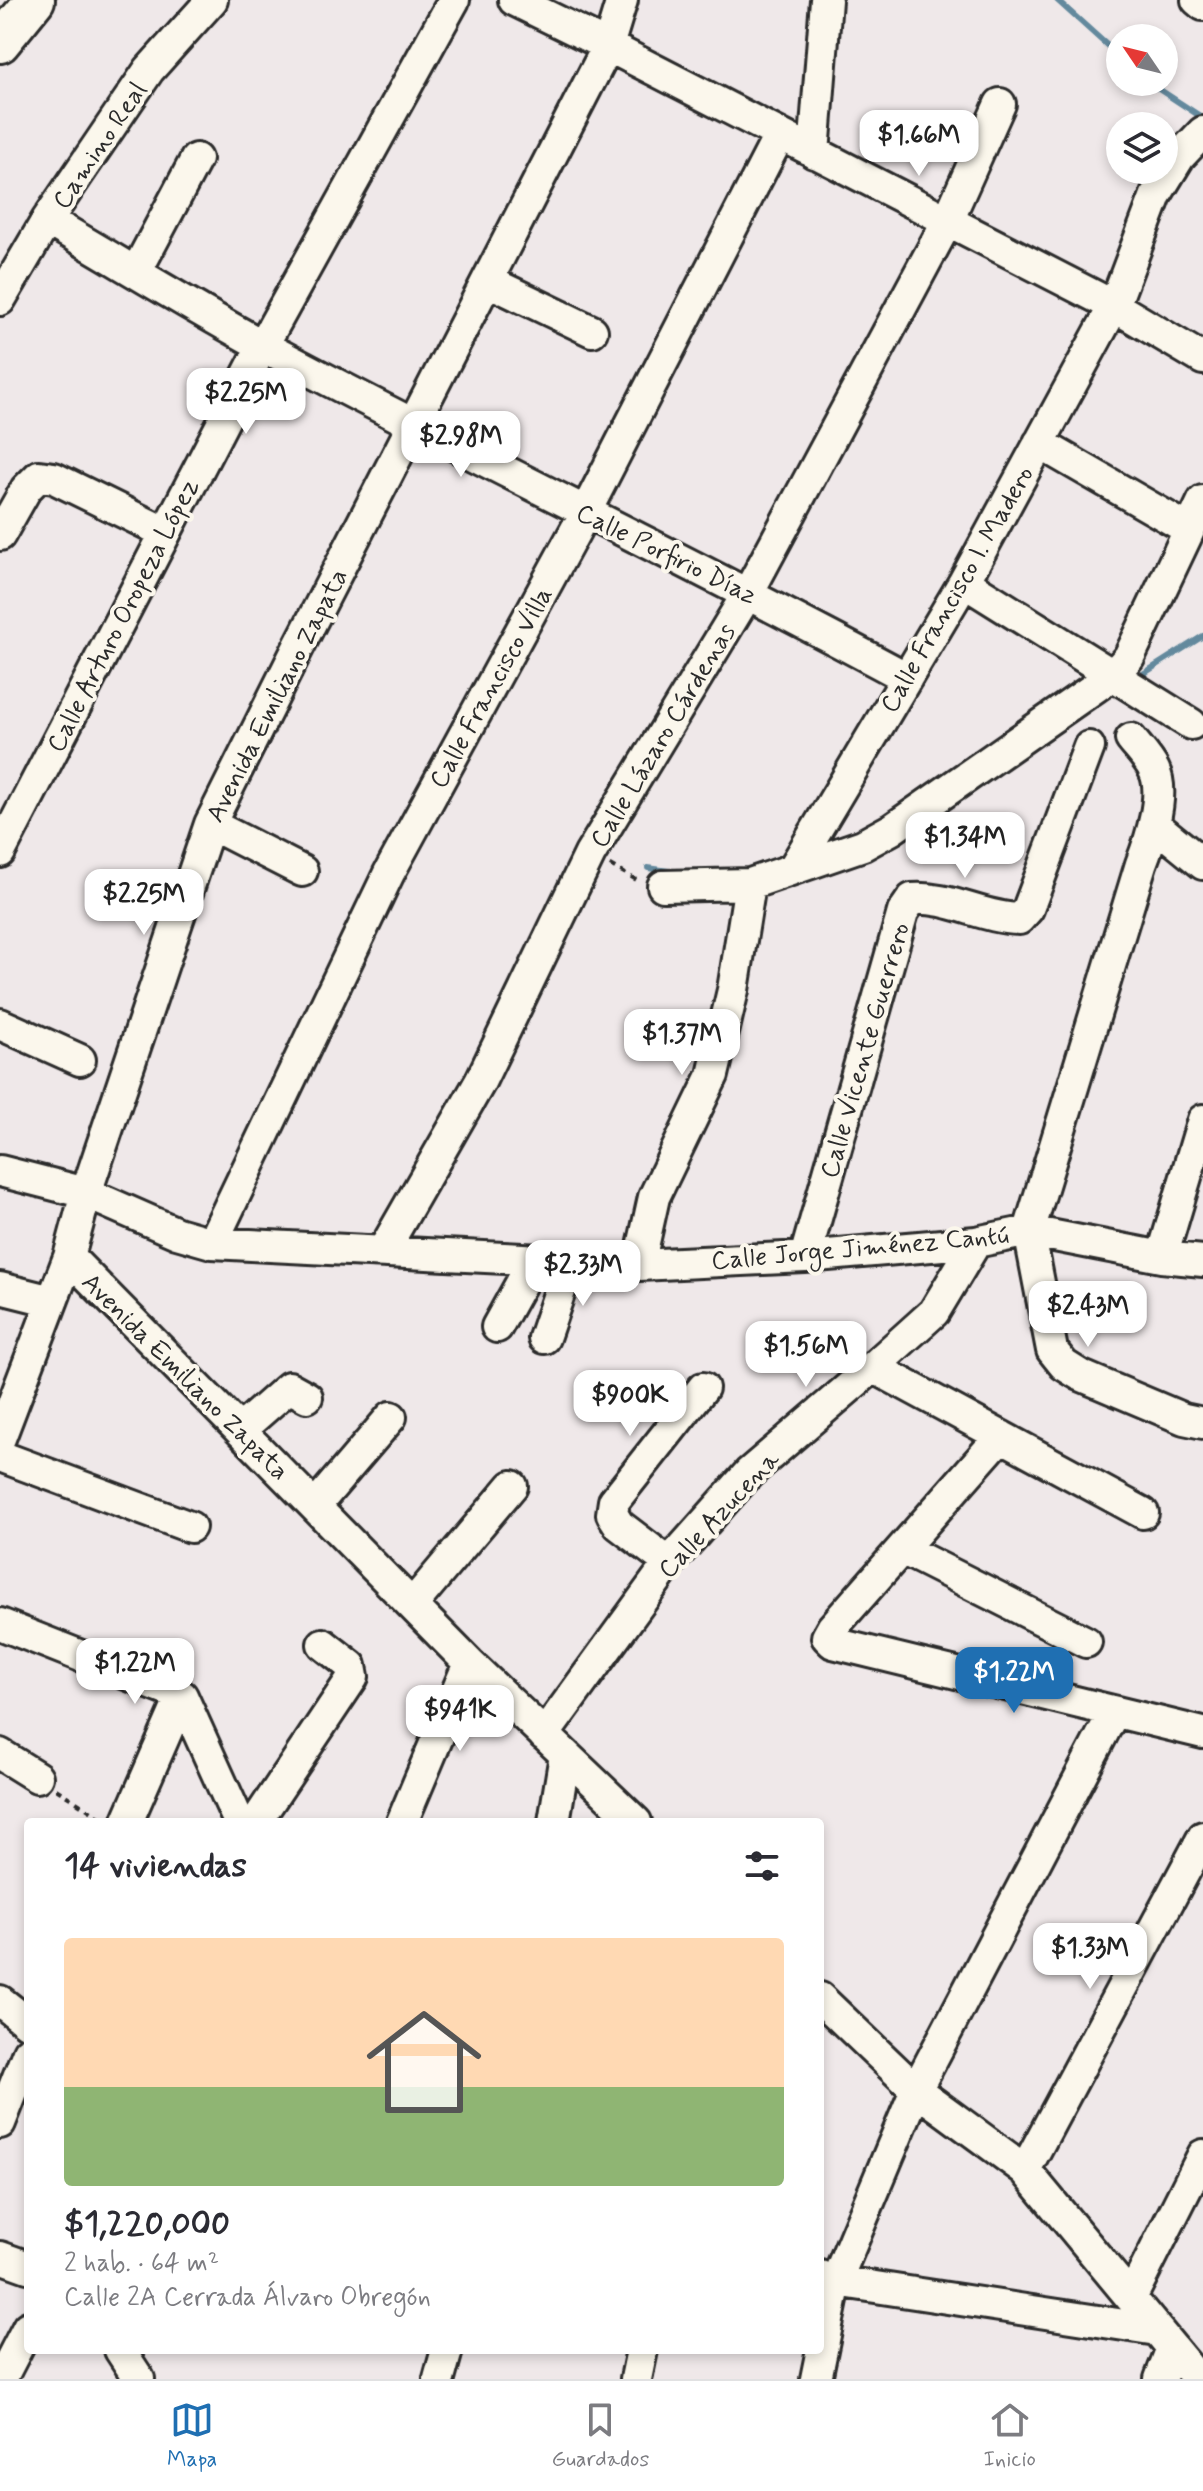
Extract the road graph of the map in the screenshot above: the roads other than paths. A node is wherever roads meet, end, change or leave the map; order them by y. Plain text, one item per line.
1 (35, 0) edge
2 (212, 0) edge
3 (454, 0) edge
4 (514, 0) edge
5 (622, 0) edge
6 (826, 0) edge
7 (1197, 0) edge
8 (1203, 5) edge
9 (0, 43) edge
10 (608, 46) junction
11 (1000, 104) dead end
12 (1203, 132) edge
13 (779, 136) junction
14 (814, 153) junction
15 (196, 159) dead end
16 (47, 220) junction
17 (947, 222) junction
18 (136, 272) junction
19 (488, 281) junction
20 (0, 300) edge
21 (1114, 306) junction
22 (592, 331) dead end
23 (263, 345) junction
24 (1203, 359) edge
25 (413, 425) junction
26 (1039, 443) junction
27 (1203, 501) edge
28 (585, 513) junction
29 (1188, 529) junction
30 (164, 532) junction
31 (0, 535) edge
32 (964, 582) junction
33 (748, 593) junction
34 (1114, 674) junction
35 (907, 678) junction
36 (1191, 724) dead end
37 (1131, 739) dead end
38 (1089, 747) dead end
39 (210, 824) junction
40 (1155, 825) junction
41 (0, 852) edge
42 (1203, 864) edge
43 (793, 869) junction
44 (302, 871) dead end
45 (663, 886) road end
46 (751, 887) junction
47 (0, 1024) edge
48 (80, 1060) dead end
49 (1203, 1122) edge
50 (0, 1171) edge
51 (86, 1193) junction
52 (1029, 1231) junction
53 (976, 1242) junction
54 (212, 1243) junction
55 (383, 1251) junction
56 (69, 1257) junction
57 (805, 1257) junction
58 (1162, 1257) junction
59 (534, 1260) junction
60 (1203, 1261) edge
61 (570, 1262) junction
62 (639, 1265) junction
63 (0, 1288) edge
64 (52, 1301) junction
65 (497, 1327) dead end
66 (544, 1338) dead end
67 (873, 1367) junction
68 (703, 1388) dead end
69 (307, 1397) dead end
70 (391, 1417) dead end
71 (1203, 1423) edge
72 (240, 1430) junction
73 (1001, 1436) junction
74 (0, 1437) edge
75 (0, 1456) edge
76 (512, 1486) dead end
77 (315, 1506) junction
78 (1143, 1513) dead end
79 (190, 1527) dead end
80 (902, 1549) junction
81 (669, 1563) junction
82 (412, 1605) junction
83 (0, 1624) edge
84 (1086, 1642) dead end
85 (323, 1644) dead end
86 (469, 1663) junction
87 (182, 1696) junction
88 (1114, 1712) junction
89 (1203, 1733) edge
90 (555, 1745) junction
91 (0, 1754) edge
92 (37, 1777) road end
93 (129, 1818) edge
94 (237, 1818) edge
95 (259, 1818) edge
96 (404, 1818) edge
97 (554, 1818) edge
98 (632, 1818) edge
99 (1203, 1837) edge
100 (0, 2001) edge
101 (824, 2002) edge
102 (24, 2020) edge
103 (24, 2067) edge
104 (916, 2090) junction
105 (10, 2121) edge
106 (1203, 2155) edge
107 (1025, 2170) junction
108 (0, 2257) edge
109 (24, 2266) edge
110 (828, 2279) edge
111 (1131, 2298) junction
112 (824, 2312) edge
113 (24, 2335) edge
114 (1164, 2339) junction
115 (123, 2354) edge
116 (446, 2354) edge
117 (641, 2354) edge
118 (819, 2354) edge
119 (1203, 2355) edge
120 (1, 2379) edge
121 (139, 2379) edge
122 (439, 2379) edge
123 (636, 2379) edge
124 (816, 2379) edge
125 (1160, 2379) edge
126 (1198, 2379) edge

1 - 9 main road
2 - 16 street, Camino Real
3 - 23 street, Calle Arturo Oropeza López
4 - 10 street
5 - 10 street, Avenida Emiliano Zapata
6 - 14 street
7 - 8 street
10 - 13 street
10 - 19 street, Avenida Emiliano Zapata
11 - 17 street, Calle Lázaro Cárdenas
12 - 21 street, Calle Francisco I. Madero
13 - 14 street
13 - 28 street, Calle Francisco Villa
14 - 17 street
15 - 18 street
16 - 18 street, Calle Porfirio Díaz
16 - 20 street, Camino Real
17 - 21 street
17 - 33 street, Calle Lázaro Cárdenas
18 - 23 street, Calle Porfirio Díaz
19 - 22 street
19 - 25 street, Avenida Emiliano Zapata
21 - 24 street
21 - 26 street, Calle Francisco I. Madero
23 - 25 street, Calle Porfirio Díaz
23 - 30 street, Calle Arturo Oropeza López
25 - 28 street, Calle Porfirio Díaz
25 - 39 street, Avenida Emiliano Zapata
26 - 29 street
26 - 32 street, Calle Francisco I. Madero
27 - 29 street
28 - 33 street, Calle Porfirio Díaz
28 - 54 street, Calle Francisco Villa
29 - 34 street
30 - 31 street
30 - 41 street, Calle Arturo Oropeza López
32 - 34 street
32 - 35 street, Calle Francisco I. Madero
33 - 35 street, Calle Porfirio Díaz
33 - 55 street, Calle Lázaro Cárdenas
34 - 36 street
34 - 43 street
35 - 43 street, Calle Francisco I. Madero
37 - 40 street
38 - 57 street, Calle Vicente Guerrero
39 - 44 street
39 - 51 street, Avenida Emiliano Zapata
40 - 42 street
40 - 52 street
43 - 46 street
45 - 46 street
46 - 62 street
47 - 48 street
49 - 58 street
50 - 51 street, Calle Jorge Jiménez Cantú
51 - 54 street, Calle Jorge Jiménez Cantú
51 - 56 street, Avenida Emiliano Zapata
52 - 53 street, Calle Jorge Jiménez Cantú
52 - 58 street, Calle Jorge Jiménez Cantú
52 - 71 street
53 - 57 street, Calle Jorge Jiménez Cantú
53 - 67 street, Calle Azucena
54 - 55 street, Calle Jorge Jiménez Cantú
55 - 59 street, Calle Jorge Jiménez Cantú
56 - 64 street
56 - 72 street, Avenida Emiliano Zapata
57 - 62 street, Calle Jorge Jiménez Cantú
58 - 60 street, Calle Jorge Jiménez Cantú
59 - 61 street, Calle Jorge Jiménez Cantú
59 - 65 street
61 - 62 street, Calle Jorge Jiménez Cantú
61 - 66 street
63 - 64 street
64 - 74 street
67 - 73 street
67 - 81 street, Calle Azucena
68 - 81 street
69 - 72 street
70 - 77 street
72 - 77 street, Avenida Emiliano Zapata
73 - 78 street
73 - 80 street
75 - 79 street
76 - 82 street
77 - 82 street, Avenida Emiliano Zapata
80 - 84 street
80 - 88 street
81 - 90 street, Calle Azucena
82 - 86 street, Avenida Emiliano Zapata
83 - 87 street
85 - 95 street
86 - 90 street, Avenida Emiliano Zapata
86 - 96 street
87 - 93 street
87 - 94 street
88 - 89 street
88 - 104 street
90 - 97 street
90 - 98 street, Avenida Emiliano Zapata
91 - 92 street
99 - 107 street
100 - 102 street
101 - 104 street
103 - 105 street
104 - 107 street
104 - 110 street
106 - 111 street
107 - 111 street
108 - 109 street
110 - 112 street
110 - 114 street
111 - 114 street
113 - 120 street
114 - 119 street
114 - 125 street
114 - 126 street
115 - 121 street
116 - 122 street
117 - 123 street
118 - 124 street

